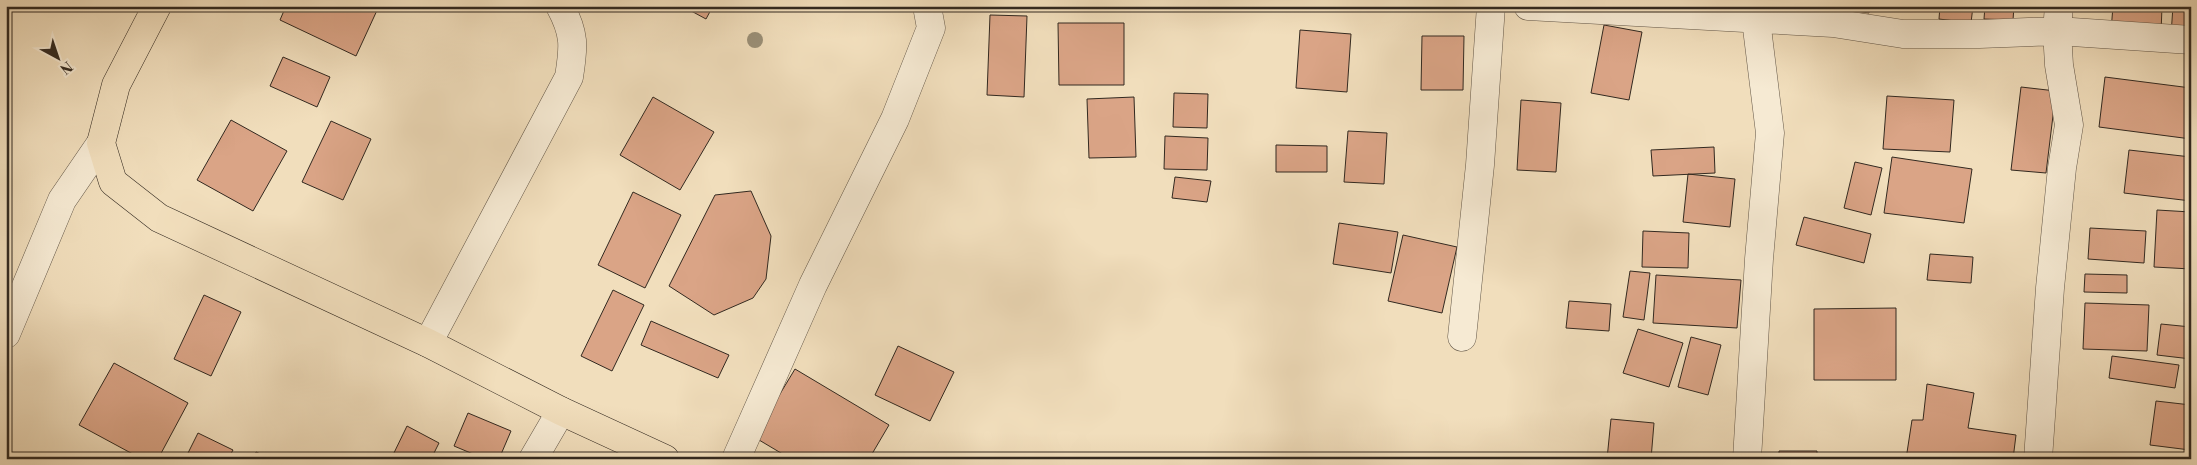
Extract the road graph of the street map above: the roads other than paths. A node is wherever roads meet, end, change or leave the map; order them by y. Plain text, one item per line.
1 (157, 6) edge
2 (560, 6) edge
3 (927, 6) edge
4 (1490, 6) edge
5 (1528, 6) edge
6 (1757, 13) edge
7 (2058, 18) edge
8 (2191, 40) edge
9 (101, 143) junction
10 (6, 334) edge
11 (1462, 337) dead end
12 (428, 343) junction
13 (561, 411) junction
14 (534, 459) edge
15 (665, 459) edge
16 (736, 459) edge
17 (1748, 459) edge
18 (2038, 459) edge

1 - 9 main road
2 - 12 street
3 - 16 street
4 - 11 street
5 - 6 street
6 - 7 street
6 - 17 street
7 - 8 street
7 - 18 street
9 - 10 street
9 - 12 main road
12 - 13 main road
13 - 14 street
13 - 15 main road

